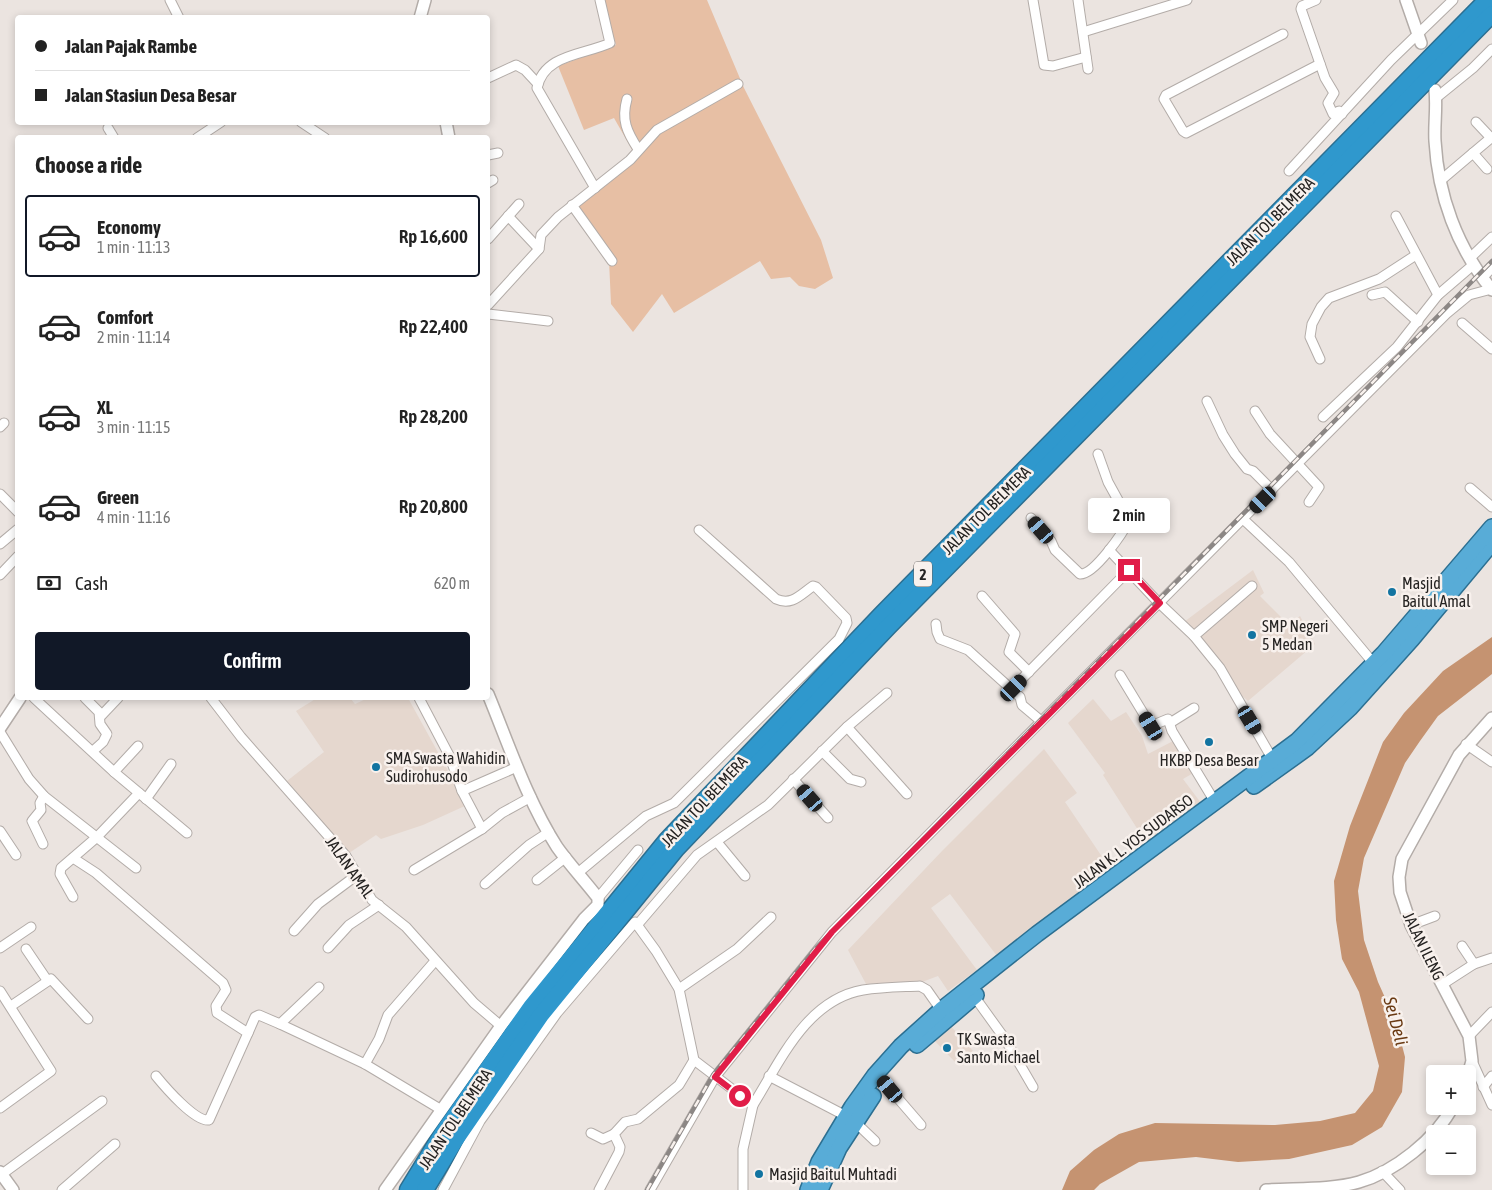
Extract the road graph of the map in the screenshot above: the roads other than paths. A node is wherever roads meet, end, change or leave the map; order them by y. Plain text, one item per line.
1 (170, 0) edge
2 (425, 0) edge
3 (600, 0) edge
4 (1033, 0) edge
5 (1078, 0) edge
6 (1187, 0) edge
7 (1316, 0) edge
8 (1406, 0) edge
9 (1453, 0) edge
10 (1487, 0) edge
11 (1492, 14) edge
12 (178, 15) edge
13 (421, 15) edge
14 (1083, 32) junction
15 (1283, 34) dead end
16 (1419, 39) junction
17 (1492, 49) edge
18 (1086, 57) junction
19 (1320, 64) junction
20 (1088, 69) dead end
21 (490, 77) edge
22 (538, 84) junction
23 (738, 84) dead end
24 (1436, 94) joint
25 (627, 100) dead end
26 (1342, 114) junction
27 (1476, 122) dead end
28 (216, 125) edge
29 (306, 125) edge
30 (108, 128) dead end
31 (112, 135) edge
32 (202, 135) edge
33 (320, 135) edge
34 (1492, 138) edge
35 (638, 149) junction
36 (498, 152) dead end
37 (1473, 153) junction
38 (490, 154) edge
39 (1487, 169) dead end
40 (1289, 171) dead end
41 (1440, 181) junction
42 (595, 188) junction
43 (519, 204) dead end
44 (572, 205) junction
45 (508, 216) junction
46 (1396, 216) dead end
47 (1492, 236) edge
48 (490, 237) edge
49 (539, 249) junction
50 (1416, 255) junction
51 (612, 261) dead end
52 (1471, 262) junction
53 (1492, 268) edge
54 (1483, 278) junction
55 (1492, 290) edge
56 (1438, 294) junction
57 (1372, 295) dead end
58 (490, 303) edge
59 (490, 314) edge
60 (548, 321) dead end
61 (1418, 322) junction
62 (1462, 323) dead end
63 (1492, 349) edge
64 (1320, 359) dead end
65 (1207, 401) dead end
66 (1255, 411) dead end
67 (1323, 417) dead end
68 (1098, 454) dead end
69 (1296, 464) junction
70 (1470, 488) dead end
71 (1272, 490) junction
72 (0, 494) edge
73 (1309, 502) dead end
74 (1492, 507) edge
75 (15, 509) edge
76 (1031, 518) dead end
77 (1243, 519) junction
78 (1492, 527) edge
79 (699, 530) dead end
80 (15, 532) edge
81 (1492, 543) edge
82 (0, 544) edge
83 (1109, 550) junction
84 (15, 559) edge
85 (1129, 570) junction
86 (0, 575) edge
87 (1252, 586) dead end
88 (982, 596) dead end
89 (1160, 603) junction
90 (936, 624) dead end
91 (1194, 636) junction
92 (1378, 668) junction
93 (1029, 672) junction
94 (1120, 675) dead end
95 (1012, 689) junction
96 (887, 693) dead end
97 (490, 699) edge
98 (19, 700) edge
99 (36, 700) edge
100 (87, 700) edge
101 (116, 700) edge
102 (213, 700) edge
103 (420, 700) edge
104 (1194, 708) dead end
105 (100, 717) junction
106 (1492, 718) edge
107 (1041, 721) junction
108 (1170, 723) junction
109 (847, 727) junction
110 (0, 730) edge
111 (1466, 744) junction
112 (138, 746) dead end
113 (93, 751) junction
114 (822, 751) junction
115 (1273, 760) junction
116 (1492, 762) edge
117 (171, 764) dead end
118 (518, 767) junction
119 (114, 772) junction
120 (793, 778) junction
121 (861, 782) dead end
122 (462, 791) junction
123 (907, 794) dead end
124 (44, 796) junction
125 (142, 796) junction
126 (531, 797) junction
127 (1215, 802) junction
128 (828, 818) dead end
129 (482, 829) junction
130 (0, 831) edge
131 (549, 832) junction
132 (187, 833) dead end
133 (97, 837) junction
134 (717, 842) junction
135 (43, 844) dead end
136 (638, 850) dead end
137 (16, 855) dead end
138 (566, 857) junction
139 (73, 858) junction
140 (136, 868) dead end
141 (414, 870) dead end
142 (579, 872) junction
143 (357, 874) junction
144 (745, 876) dead end
145 (537, 880) dead end
146 (485, 884) dead end
147 (72, 897) dead end
148 (598, 898) junction
149 (379, 905) junction
150 (1435, 916) dead end
151 (771, 917) dead end
152 (636, 923) junction
153 (1411, 925) junction
154 (31, 927) dead end
155 (294, 931) dead end
156 (1462, 946) dead end
157 (0, 948) edge
158 (328, 948) dead end
159 (26, 949) dead end
160 (1492, 958) edge
161 (435, 961) junction
162 (1474, 964) junction
163 (47, 980) junction
164 (1443, 984) junction
165 (319, 987) dead end
166 (679, 989) junction
167 (0, 991) edge
168 (974, 996) junction
169 (11, 1006) junction
170 (941, 1010) junction
171 (1492, 1012) edge
172 (88, 1019) dead end
173 (280, 1024) junction
174 (501, 1026) junction
175 (248, 1033) junction
176 (1469, 1036) junction
177 (694, 1060) junction
178 (1472, 1061) junction
179 (365, 1064) junction
180 (1471, 1065) edge
181 (156, 1076) dead end
182 (769, 1076) junction
183 (1492, 1076) edge
184 (715, 1077) junction
185 (883, 1081) junction
186 (1033, 1086) dead end
187 (1483, 1087) junction
188 (102, 1101) dead end
189 (753, 1105) junction
190 (1492, 1105) edge
191 (0, 1108) edge
192 (440, 1109) junction
193 (1446, 1115) edge
194 (850, 1119) junction
195 (920, 1126) dead end
196 (590, 1133) dead end
197 (614, 1134) junction
198 (875, 1141) dead end
199 (115, 1144) dead end
200 (1382, 1171) junction
201 (1, 1173) edge
202 (818, 1187) edge
203 (13, 1190) edge
204 (62, 1190) edge
205 (385, 1190) edge
206 (408, 1190) edge
207 (425, 1190) edge
208 (443, 1190) edge
209 (599, 1190) edge
210 (650, 1190) edge
211 (743, 1190) edge
212 (1266, 1190) edge
213 (1400, 1190) edge

1 - 12 street
2 - 13 street
3 - 22 street
4 - 18 street
5 - 14 street
6 - 14 street
7 - 19 street
8 - 16 street
9 - 16 street
10 - 206 highway, JALAN TOL BELMERA / 2
11 - 207 highway, JALAN TOL BELMERA / 2
14 - 18 street
15 - 19 street
16 - 26 street
17 - 24 street
18 - 20 street
19 - 26 street
21 - 22 street
22 - 42 street
23 - 35 street
24 - 41 street
25 - 35 street
26 - 40 street
27 - 34 street
28 - 32 street
29 - 33 street
30 - 31 street
34 - 37 street
35 - 42 street
36 - 38 street
37 - 39 street
37 - 41 street
41 - 52 street
42 - 44 street
43 - 45 street
44 - 49 street
44 - 51 street
45 - 48 street
45 - 49 street
46 - 50 street
47 - 52 street
49 - 58 street
50 - 56 street
50 - 64 street
52 - 54 street
52 - 56 street
53 - 54 street
54 - 55 street
55 - 69 street
56 - 61 street
57 - 61 street
59 - 60 street
61 - 67 street
62 - 63 street
65 - 71 street
66 - 69 street
68 - 83 street
69 - 71 street
69 - 73 street
70 - 74 street
71 - 77 street
72 - 75 street
76 - 83 street
77 - 89 street
77 - 92 street
78 - 92 highway, JALAN K. L. YOS SUDARSO
79 - 142 street
80 - 82 street
81 - 92 highway, JALAN K. L. YOS SUDARSO
83 - 85 street
84 - 86 street
85 - 89 street
85 - 93 street
87 - 91 street
88 - 93 street
89 - 91 street
89 - 107 street
90 - 95 street
91 - 115 street
92 - 115 highway, JALAN K. L. YOS SUDARSO
92 - 168 highway, JALAN K. L. YOS SUDARSO
93 - 95 street
94 - 108 street
95 - 107 street
96 - 109 street
97 - 118 street
98 - 110 street
99 - 113 street
100 - 105 street
101 - 105 street
102 - 143 street, JALAN AMAL
103 - 122 street
104 - 108 street
105 - 113 street
106 - 111 street, JALAN ILENG
107 - 184 street
108 - 127 street
109 - 114 street
109 - 123 street
110 - 124 street
111 - 116 street
111 - 153 street, JALAN ILENG
112 - 119 street
113 - 119 street
114 - 120 street
114 - 121 street
115 - 127 highway, JALAN K. L. YOS SUDARSO
117 - 125 street
118 - 122 street
118 - 126 street
119 - 125 street
120 - 128 street
120 - 134 street
122 - 129 street
124 - 133 street
124 - 135 street
125 - 132 street
125 - 133 street
126 - 129 street
126 - 131 street
127 - 170 highway, JALAN K. L. YOS SUDARSO
129 - 141 street
130 - 137 street
131 - 138 street
131 - 146 street
133 - 139 street
133 - 140 street
134 - 144 street
134 - 152 street
136 - 148 street
138 - 142 street
138 - 145 street
139 - 147 street
139 - 175 street
142 - 148 street
143 - 149 street, JALAN AMAL
143 - 155 street
148 - 174 street
149 - 158 street
149 - 161 street, JALAN AMAL
150 - 153 street
151 - 166 street
152 - 166 street
152 - 208 street
153 - 164 street, JALAN ILENG
154 - 157 street
156 - 162 street
159 - 163 street
160 - 162 street
161 - 174 street, JALAN AMAL
161 - 179 street
162 - 164 street
163 - 169 street
163 - 172 street
164 - 176 street, JALAN ILENG
165 - 173 street
166 - 177 street
167 - 169 street
168 - 185 highway, JALAN K. L. YOS SUDARSO
168 - 186 street
169 - 191 street
170 - 182 street
170 - 194 highway, JALAN K. L. YOS SUDARSO
171 - 176 street
173 - 175 street
173 - 179 street
174 - 192 street
175 - 181 street
176 - 178 street, JALAN ILENG
177 - 184 street
177 - 197 street
178 - 180 street, JALAN ILENG
178 - 187 street
179 - 192 street
182 - 189 street
182 - 194 street
183 - 187 street
184 - 189 street
184 - 210 street
185 - 194 highway, JALAN K. L. YOS SUDARSO
185 - 195 street
187 - 190 street
188 - 201 street
189 - 211 street
192 - 205 street
193 - 200 street
194 - 198 street
194 - 202 highway, JALAN K. L. YOS SUDARSO
196 - 197 street
197 - 209 street
199 - 204 street
200 - 212 street
200 - 213 street
201 - 203 street

